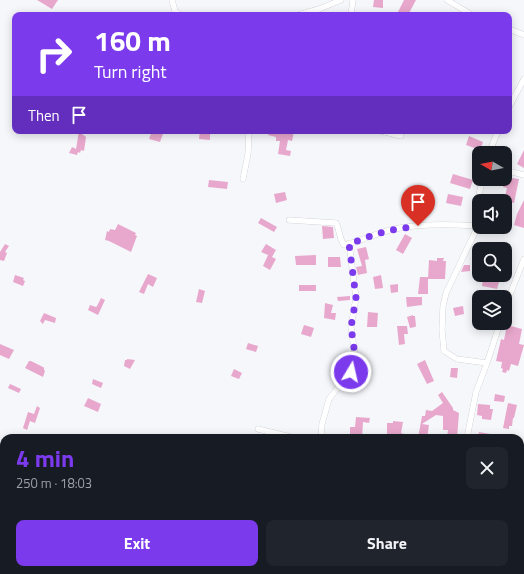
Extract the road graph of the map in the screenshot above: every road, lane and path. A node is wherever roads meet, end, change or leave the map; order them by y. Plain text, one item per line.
1 (172, 0) edge
2 (341, 0) edge
3 (353, 0) edge
4 (447, 0) edge
5 (176, 12) edge
6 (308, 12) edge
7 (351, 12) edge
8 (467, 12) edge
9 (512, 30) edge
10 (524, 35) edge
11 (524, 79) edge
12 (512, 101) edge
13 (249, 134) edge
14 (393, 134) edge
15 (497, 134) edge
16 (401, 136) dead end
17 (492, 146) edge
18 (512, 172) edge
19 (524, 175) edge
20 (243, 179) dead end
21 (289, 220) dead end
22 (472, 226) edge
23 (474, 234) edge
24 (349, 244) junction
25 (524, 259) edge
26 (511, 290) edge
27 (498, 330) edge
28 (487, 363) junction
29 (258, 429) dead end
30 (279, 434) edge
31 (321, 434) edge
32 (468, 434) edge

1 - 5 street
2 - 6 street
3 - 7 street
4 - 8 street
9 - 10 street
11 - 12 street
13 - 20 street
14 - 16 street
15 - 17 street
18 - 19 street
21 - 24 street
22 - 24 street
23 - 28 street
24 - 31 street
25 - 26 street
27 - 28 street
28 - 32 street
29 - 30 street

